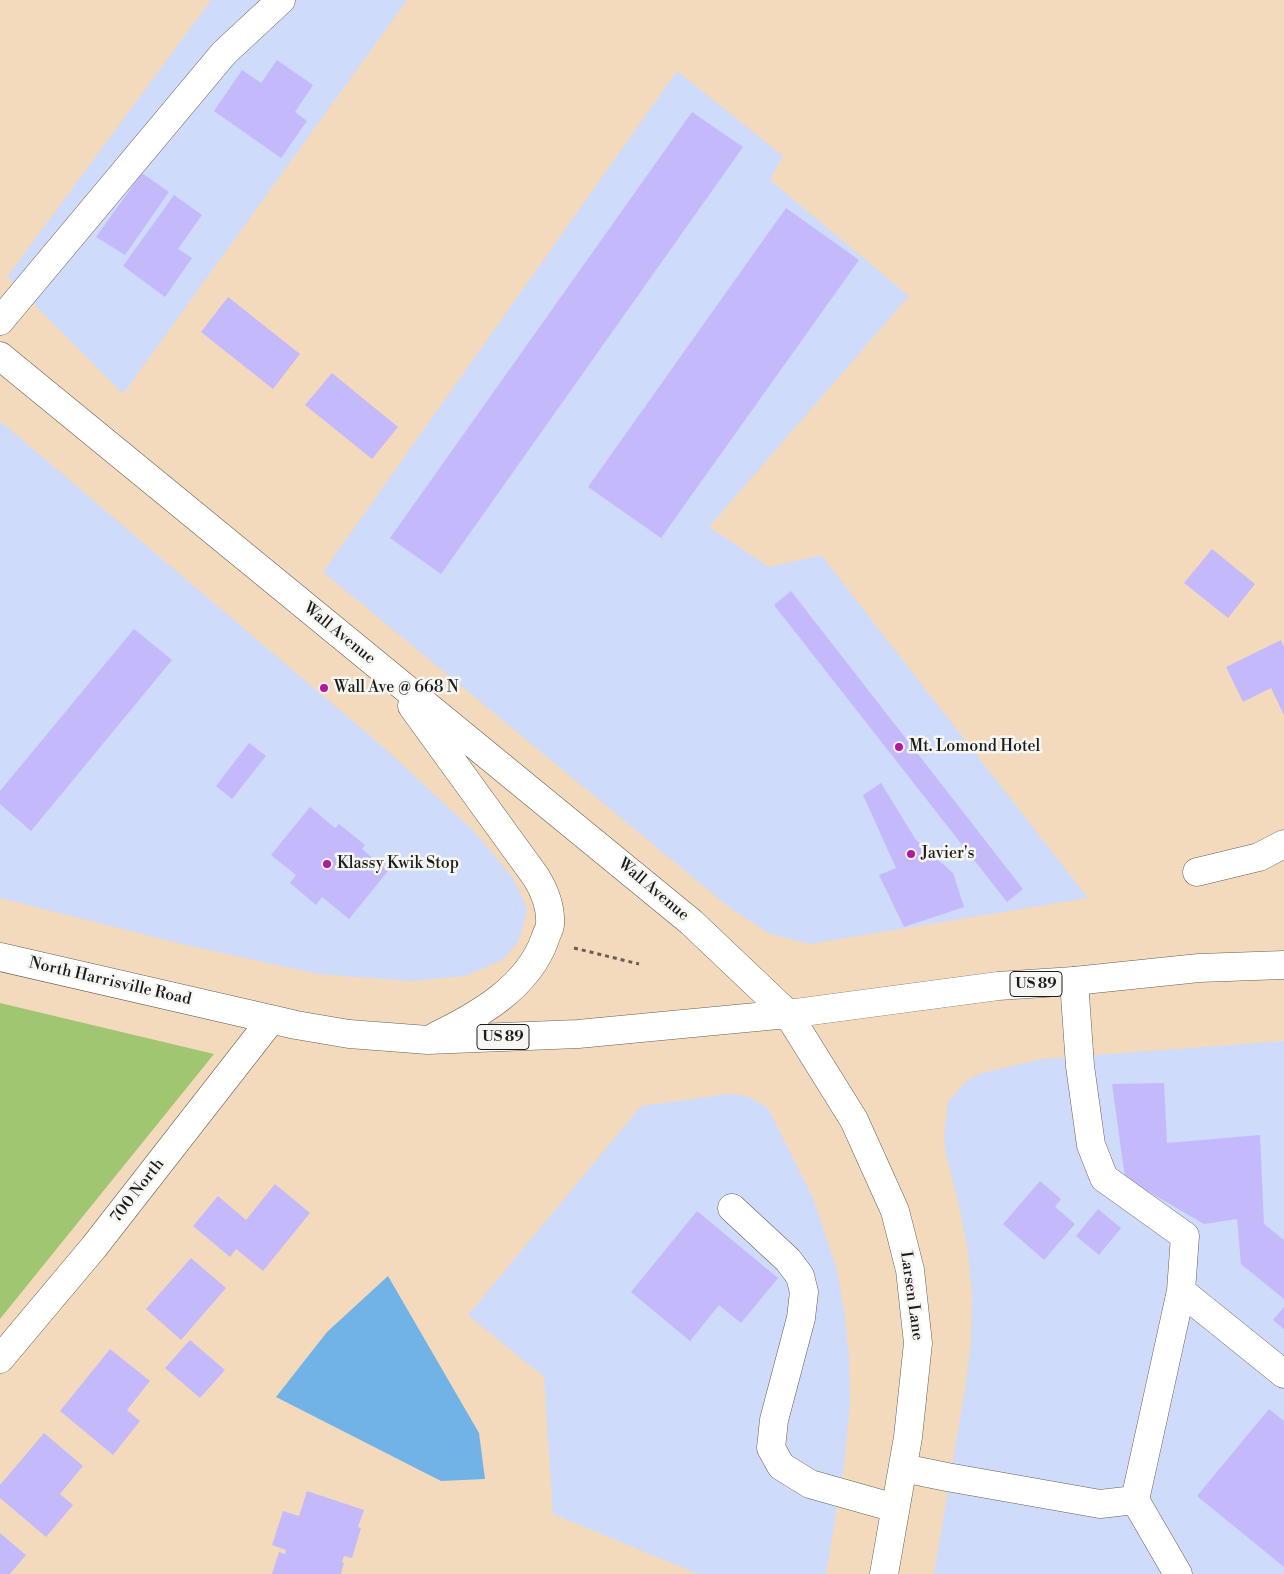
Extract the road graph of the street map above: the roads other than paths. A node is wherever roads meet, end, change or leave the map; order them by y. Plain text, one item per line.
1 (281, 0) edge
2 (0, 321) edge
3 (0, 356) edge
4 (391, 676) junction
5 (1284, 844) edge
6 (1197, 872) dead end
7 (0, 957) edge
8 (1284, 965) edge
9 (1074, 981) junction
10 (788, 1014) junction
11 (271, 1020) junction
12 (428, 1040) junction
13 (732, 1208) dead end
14 (1181, 1291) junction
15 (0, 1359) edge
16 (1284, 1374) edge
17 (903, 1468) junction
18 (1136, 1500) junction
19 (895, 1508) junction
20 (884, 1574) edge
21 (1178, 1574) edge

1 - 2 main road
3 - 4 main road, Wall Avenue
4 - 10 main road, Wall Avenue
4 - 12 main road
5 - 6 main road
7 - 11 main road, North Harrisville Road / US 89
8 - 9 main road, US 89
9 - 10 main road, US 89
9 - 14 main road
10 - 12 main road, US 89
10 - 17 main road, Larsen Lane
11 - 12 main road, US 89
11 - 15 main road, 700 North
13 - 19 main road
14 - 16 main road
14 - 18 main road
17 - 18 main road
17 - 19 main road, Larsen Lane
18 - 21 main road
19 - 20 main road, Larsen Lane

